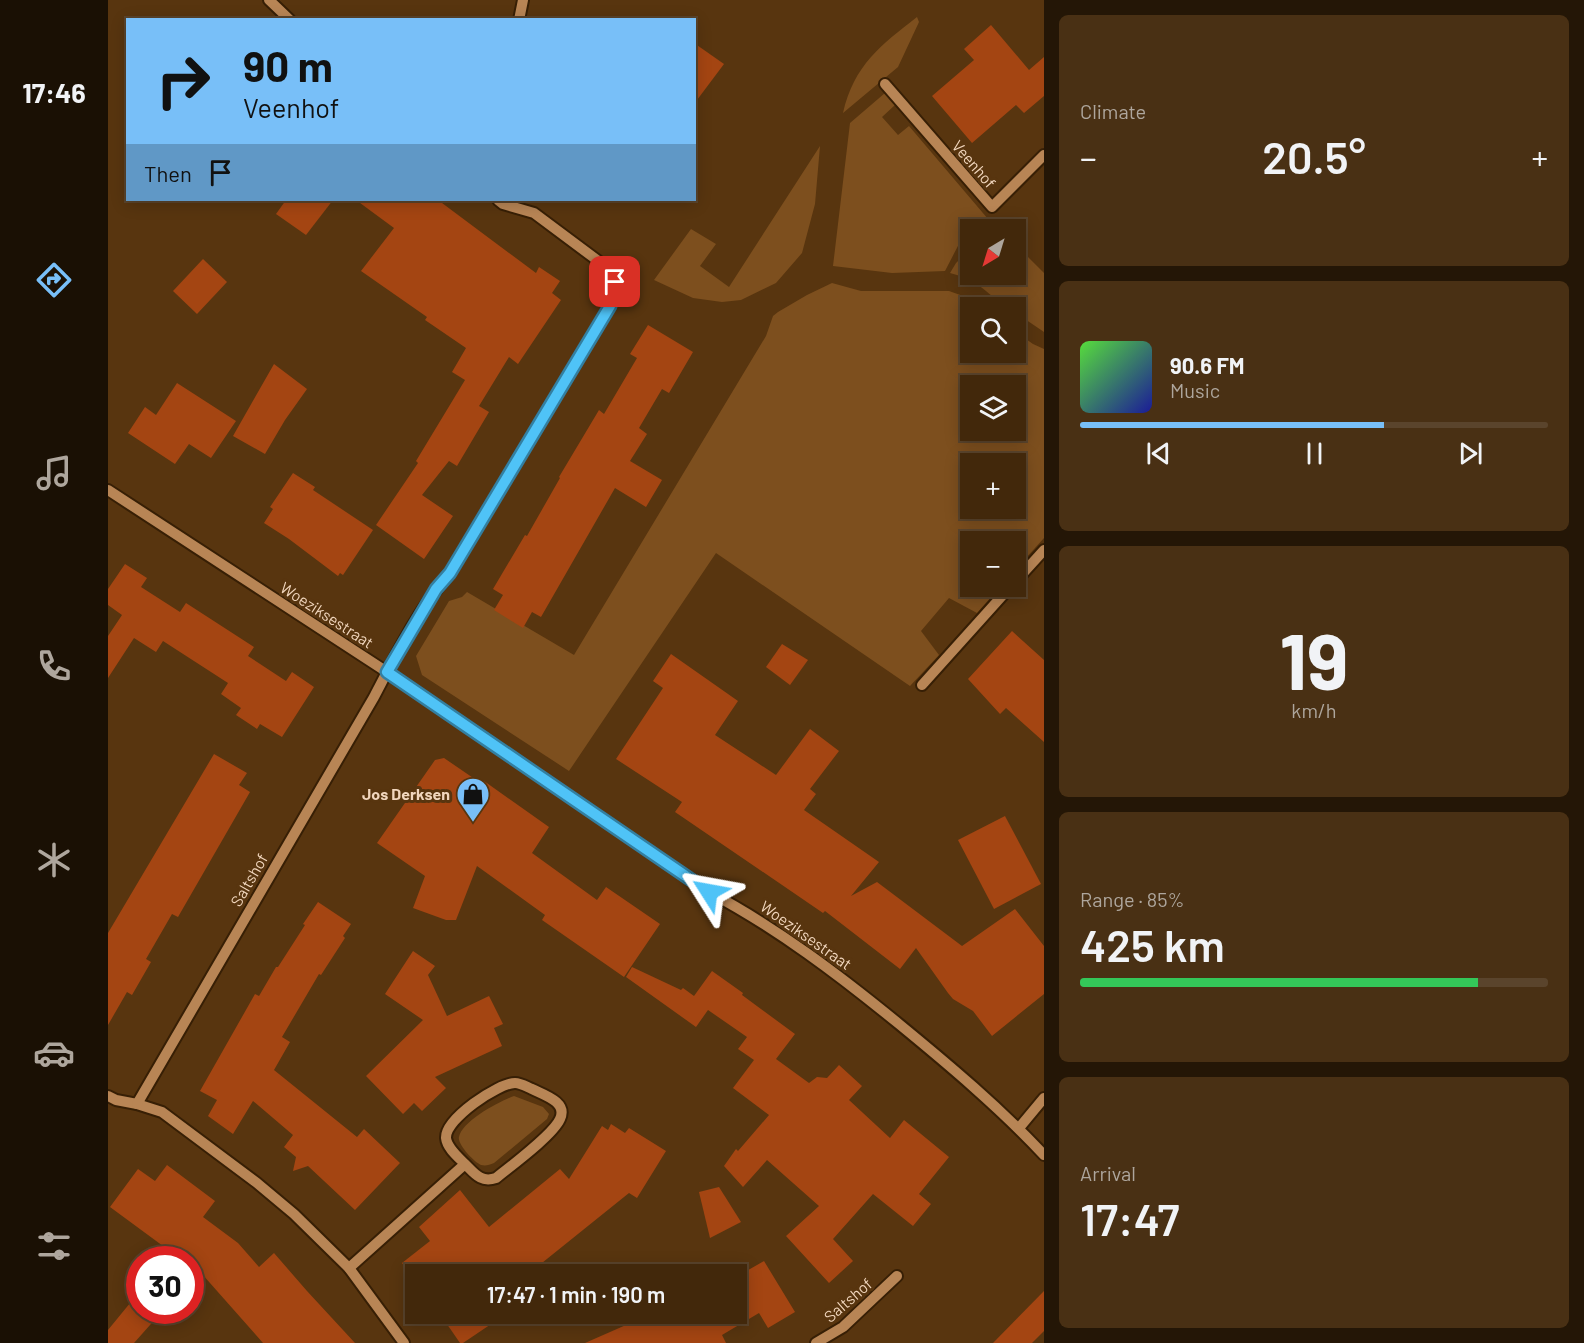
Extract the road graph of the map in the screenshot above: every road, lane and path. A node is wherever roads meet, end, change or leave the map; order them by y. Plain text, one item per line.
1 (269, 0) edge
2 (523, 0) edge
3 (288, 18) edge
4 (519, 18) edge
5 (885, 84) dead end
6 (1044, 154) edge
7 (499, 201) edge
8 (108, 490) edge
9 (1044, 550) edge
10 (1026, 570) edge
11 (1001, 597) edge
12 (387, 672) junction
13 (922, 685) dead end
14 (108, 1096) edge
15 (1044, 1098) edge
16 (137, 1104) junction
17 (1019, 1128) junction
18 (1044, 1155) edge
19 (465, 1164) junction
20 (349, 1268) junction
21 (897, 1276) dead end
22 (404, 1343) edge
23 (816, 1343) edge

1 - 3 street
2 - 4 street
5 - 6 street, Veenhof
7 - 12 street
8 - 12 street, Woeziksestraat
9 - 10 street
11 - 13 street
12 - 16 street, Saltshof
12 - 17 street, Woeziksestraat
14 - 16 street
15 - 17 street
16 - 20 street
17 - 18 street, Woeziksestraat
19 - 19 street
19 - 20 street
20 - 22 street
21 - 23 street, Saltshof

